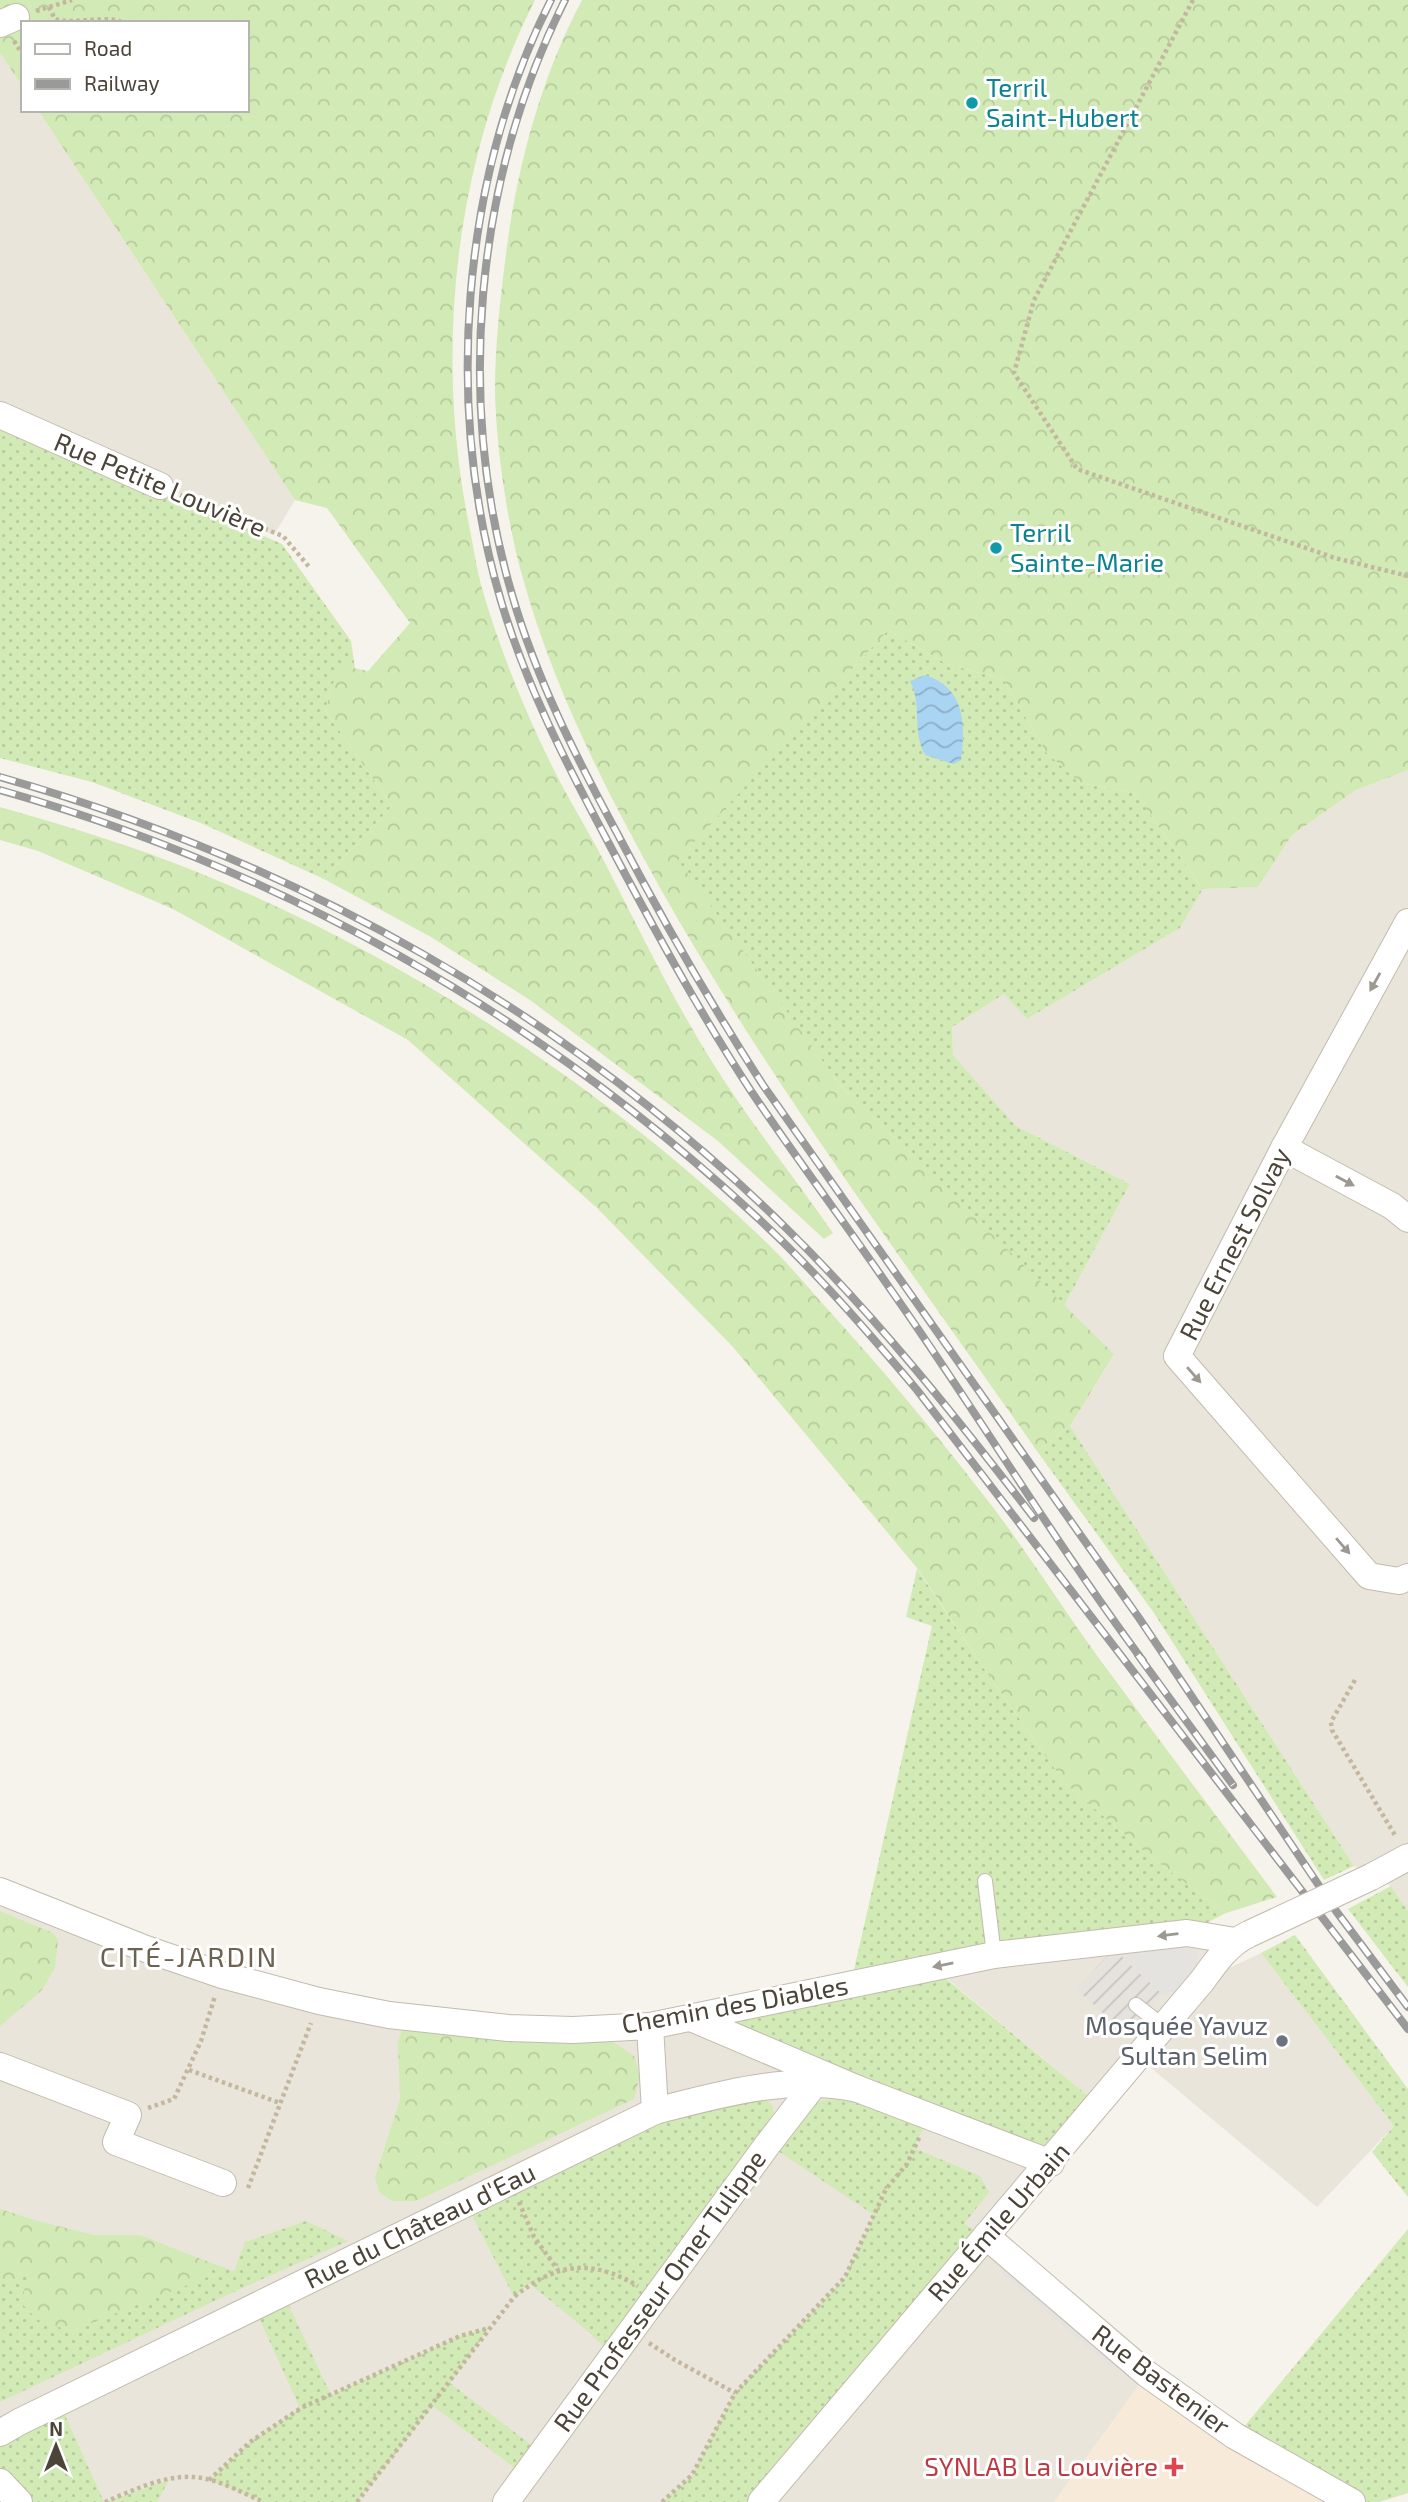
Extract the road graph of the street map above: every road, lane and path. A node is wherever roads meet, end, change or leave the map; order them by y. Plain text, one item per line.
1 (72, 0) edge
2 (1193, 0) edge
3 (62, 21) edge
4 (88, 21) edge
5 (120, 21) edge
6 (10, 27) edge
7 (21, 51) edge
8 (0, 415) edge
9 (160, 486) joint
10 (310, 568) dead end
11 (1408, 576) edge
12 (1408, 922) edge
13 (1284, 1148) junction
14 (1408, 1219) edge
15 (1404, 1579) edge
16 (1355, 1680) dead end
17 (1404, 1850) edge
18 (985, 1881) dead end
19 (0, 1891) edge
20 (1242, 1937) junction
21 (994, 1955) junction
22 (222, 1975) junction
23 (319, 2001) junction
24 (1136, 2005) dead end
25 (691, 2018) junction
26 (650, 2026) junction
27 (1163, 2026) junction
28 (0, 2066) edge
29 (188, 2070) junction
30 (816, 2082) junction
31 (858, 2089) junction
32 (280, 2103) junction
33 (655, 2111) junction
34 (128, 2115) junction
35 (929, 2116) junction
36 (1051, 2162) junction
37 (512, 2181) junction
38 (223, 2183) joint
39 (986, 2236) junction
40 (558, 2270) junction
41 (656, 2296) junction
42 (490, 2328) junction
43 (631, 2331) junction
44 (735, 2393) junction
45 (0, 2433) edge
46 (209, 2480) junction
47 (0, 2482) edge
48 (19, 2502) edge
49 (105, 2502) edge
50 (264, 2502) edge
51 (357, 2502) edge
52 (506, 2502) edge
53 (662, 2502) edge
54 (761, 2502) edge
55 (1352, 2502) edge

1 - 3 path
2 - 11 path
4 - 5 path
6 - 7 path
8 - 9 street, Rue Petite Louvière
9 - 10 path, Rue Petite Louvière
12 -> 13 street, Rue Ernest Solvay
13 -> 14 street
13 -> 15 street, Rue Ernest Solvay
16 - 17 path
17 - 20 street, bridge
18 - 21 lane
19 - 22 street, Chemin des Diables
20 -> 21 street, Chemin des Diables
20 - 27 street, Rue Émile Urbain
21 -> 25 street, Chemin des Diables
22 - 23 street, Chemin des Diables
22 - 29 path
23 - 26 street, Chemin des Diables
23 - 32 path
24 - 27 lane
25 - 26 street, Chemin des Diables
25 - 31 street
26 - 33 street
27 - 36 street, Rue Émile Urbain
28 - 34 street
29 - 32 path
29 - 34 path
30 - 31 street, Rue du Château d'Eau
30 - 33 street, Rue du Château d'Eau
30 - 41 street, Rue Professeur Omer Tulippe
31 - 35 street
32 - 38 path
33 - 37 street, Rue du Château d'Eau
34 - 38 street
35 - 36 street
35 - 44 path
36 - 39 street, Rue Émile Urbain
37 - 40 path
37 - 45 street, Rue du Château d'Eau
39 - 54 street, Rue Émile Urbain
39 - 55 street, Rue Bastenier
40 - 41 path
40 - 42 path
41 - 43 street, Rue Professeur Omer Tulippe
42 - 46 path
42 - 51 path
43 - 44 path
43 - 52 street, Rue Professeur Omer Tulippe
44 - 53 path
46 - 49 path
46 - 50 path
47 - 48 street

